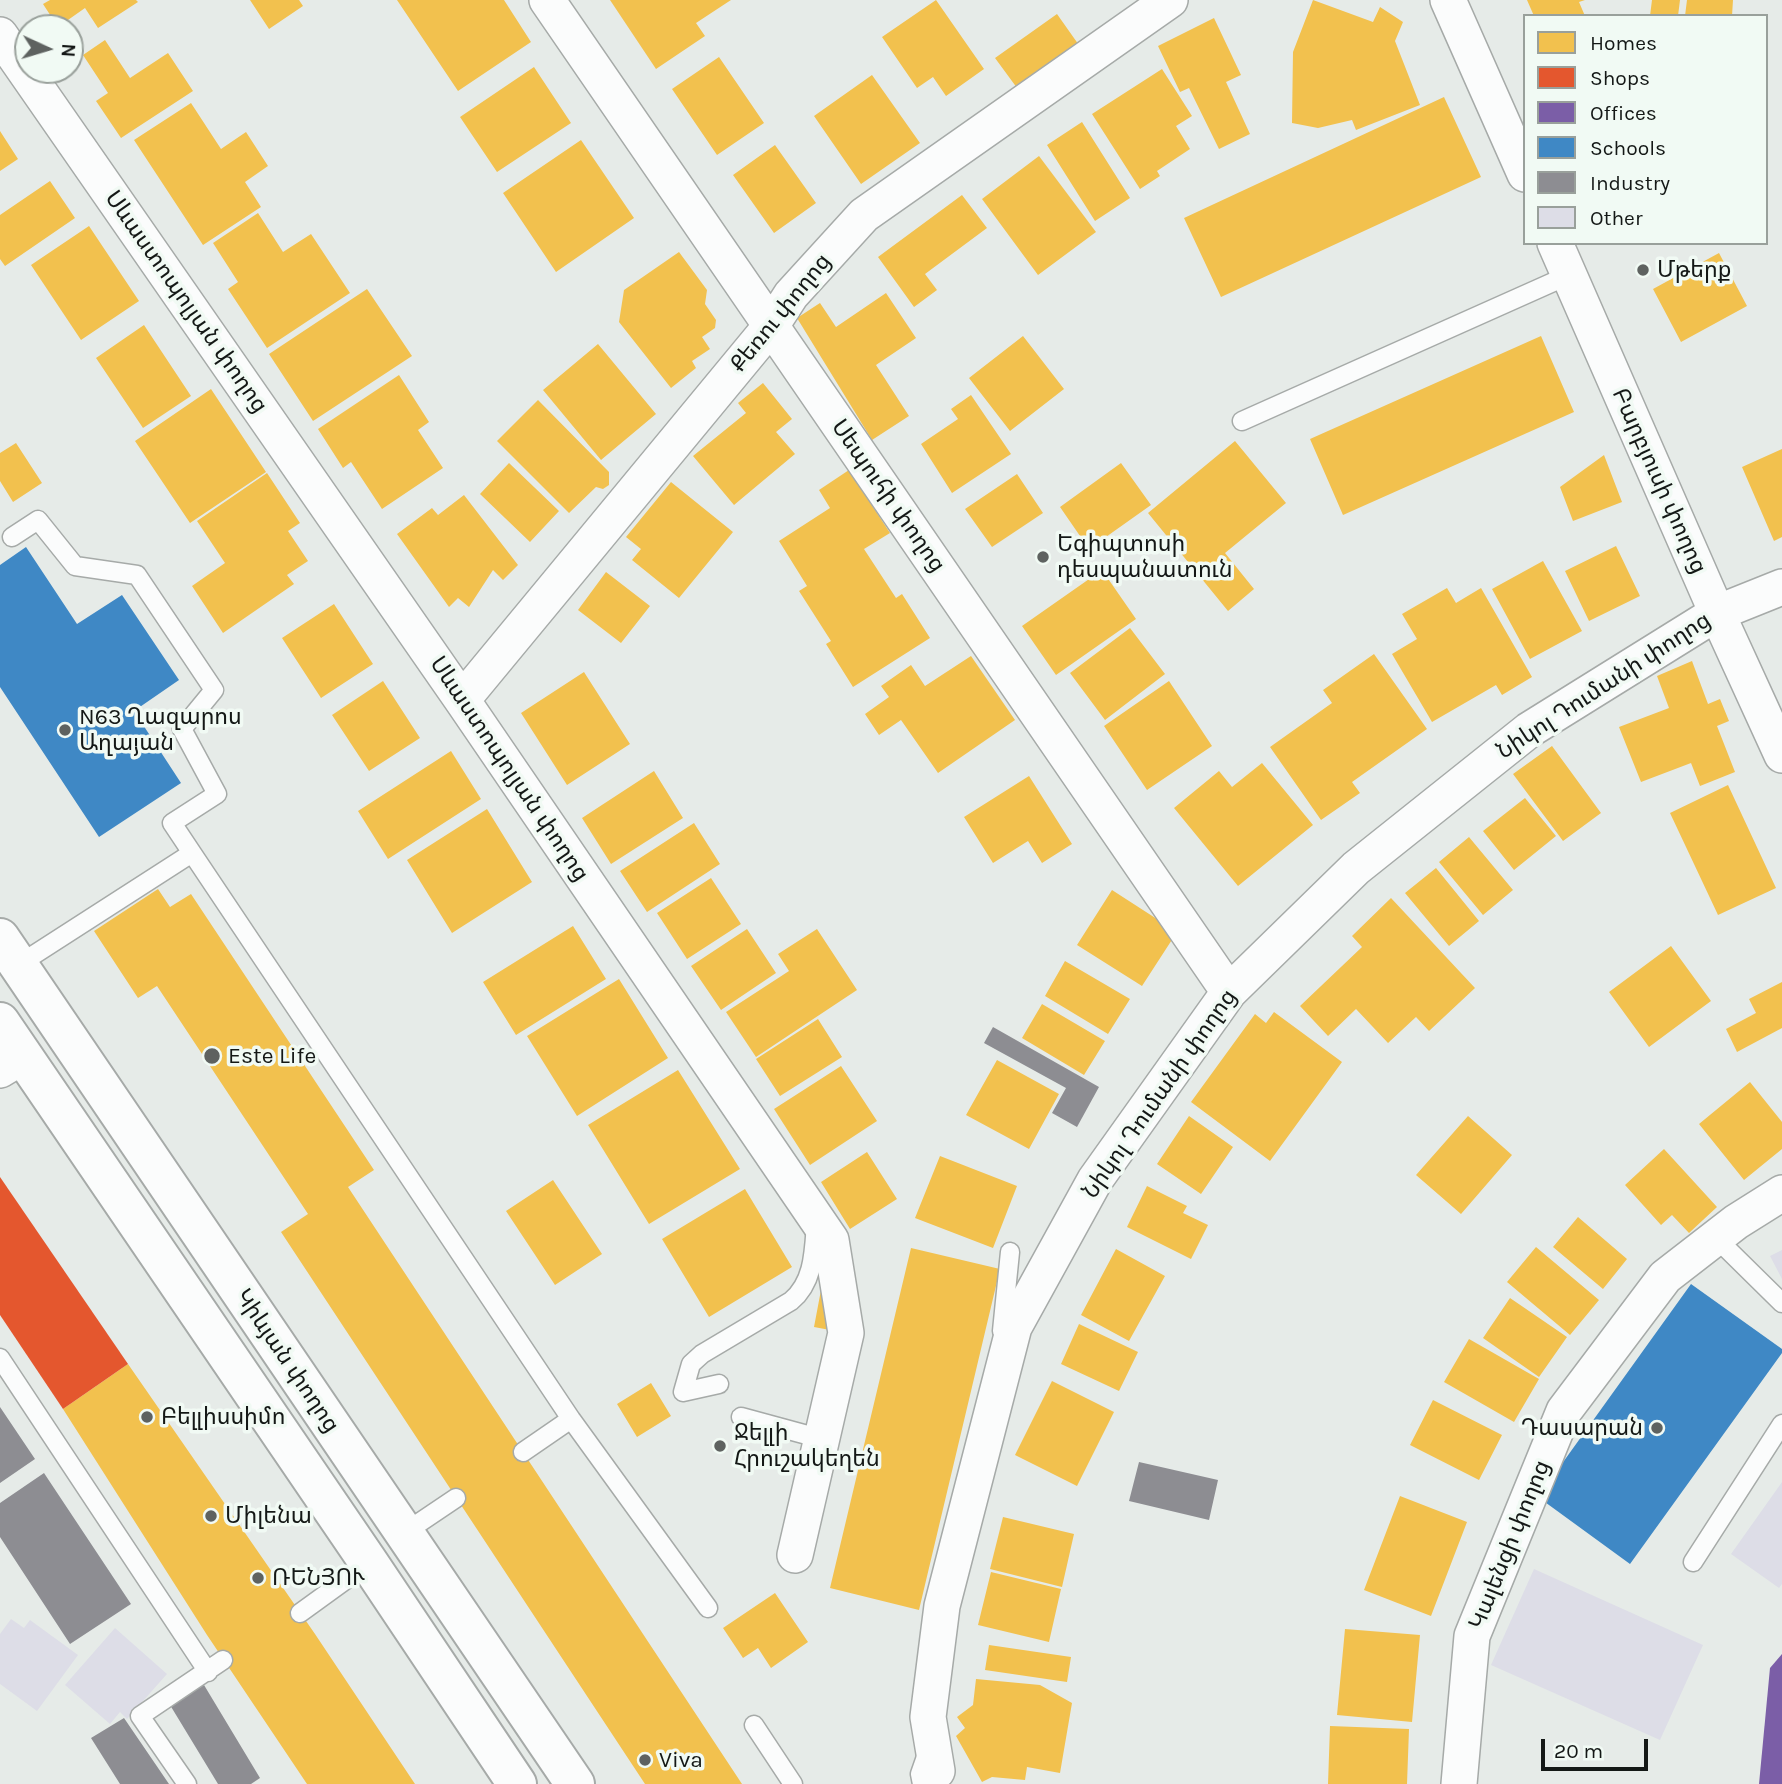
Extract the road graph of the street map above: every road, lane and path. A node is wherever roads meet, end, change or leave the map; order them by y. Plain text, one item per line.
1 (547, 0) edge
2 (1170, 0) edge
3 (1448, 0) edge
4 (0, 35) edge
5 (1523, 169) edge
6 (1556, 245) edge
7 (1569, 275) junction
8 (771, 326) junction
9 (1242, 421) dead end
10 (12, 537) dead end
11 (1782, 587) edge
12 (1717, 613) junction
13 (463, 700) junction
14 (1782, 755) edge
15 (192, 853) junction
16 (9, 951) edge
17 (1229, 992) junction
18 (0, 1022) edge
19 (11, 1063) edge
20 (1782, 1193) edge
21 (816, 1219) junction
22 (1716, 1238) junction
23 (1010, 1252) dead end
24 (1782, 1303) edge
25 (0, 1358) edge
26 (719, 1384) dead end
27 (993, 1408) junction
28 (741, 1417) dead end
29 (571, 1419) junction
30 (1782, 1424) edge
31 (821, 1439) junction
32 (523, 1452) dead end
33 (456, 1498) dead end
34 (404, 1533) junction
35 (795, 1555) dead end
36 (1693, 1562) dead end
37 (369, 1563) junction
38 (708, 1608) dead end
39 (300, 1613) dead end
40 (223, 1660) dead end
41 (208, 1672) junction
42 (754, 1726) dead end
43 (930, 1765) edge
44 (187, 1784) edge
45 (517, 1784) edge
46 (575, 1784) edge
47 (793, 1784) edge
48 (1460, 1784) edge

1 - 8 street, Սեպուհի փողոց
2 - 8 street, Քեռու փողոց
3 - 5 street
4 - 13 street, Սևաստոպոլյան փողոց
6 - 7 street, Բարբյուսի փողոց
7 - 9 lane
7 - 12 street, Բարբյուսի փողոց
8 - 13 street, Քեռու փողոց
8 - 17 street, Սեպուհի փողոց
10 - 15 lane
11 - 12 street, Նիկոլ Դումանի փողոց
12 - 14 street, Բարբյուսի փողոց
12 - 17 street, Նիկոլ Դումանի փողոց
13 - 21 street, Սևաստոպոլյան փողոց
15 - 16 lane
15 - 29 lane
16 - 34 main road, Կիևյան փողոց
17 - 27 street, Նիկոլ Դումանի փողոց
18 - 19 main road, Կիևյան փողոց
19 - 37 main road, Կիևյան փողոց
20 - 22 street, Կալենցի փողոց
21 - 26 lane
21 - 31 street, Սևաստոպոլյան փողոց
22 - 24 lane
22 - 48 street, Կալենցի փողոց
23 - 27 lane
25 - 41 lane
27 - 43 street, Նիկոլ Դումանի փողոց
28 - 31 lane
29 - 32 lane
29 - 38 lane
30 - 36 lane
31 - 35 street, Սևաստոպոլյան փողոց
33 - 34 lane
34 - 46 main road, Կիևյան փողոց
37 - 39 lane
37 - 45 main road, Կիևյան փողոց
40 - 41 lane
41 - 44 lane
42 - 47 lane

